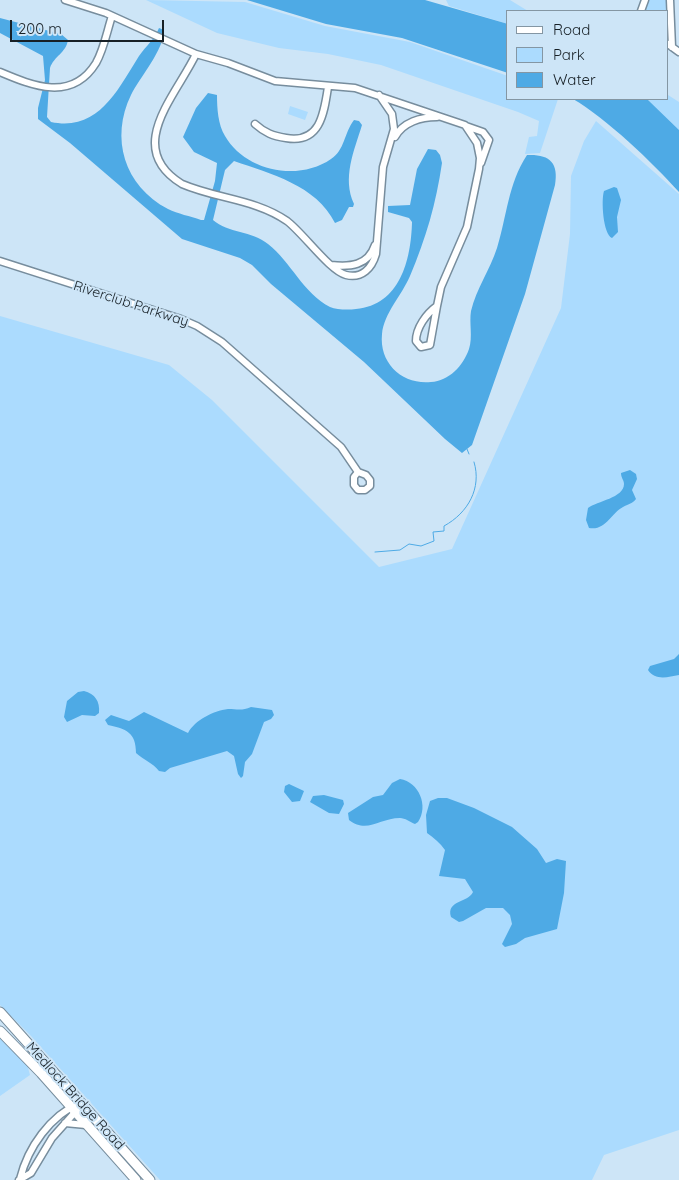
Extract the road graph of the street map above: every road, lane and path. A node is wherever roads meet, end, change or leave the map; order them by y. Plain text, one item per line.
1 (65, 0) edge
2 (670, 0) edge
3 (112, 16) junction
4 (670, 45) edge
5 (679, 52) edge
6 (196, 54) junction
7 (0, 72) edge
8 (328, 87) junction
9 (378, 94) junction
10 (446, 118) junction
11 (255, 124) dead end
12 (465, 125) junction
13 (390, 146) junction
14 (479, 169) junction
15 (376, 243) junction
16 (0, 261) edge
17 (331, 265) junction
18 (437, 306) junction
19 (358, 472) dead end
20 (0, 1012) edge
21 (0, 1031) edge
22 (61, 1096) junction
23 (81, 1102) junction
24 (73, 1109) junction
25 (60, 1114) junction
26 (65, 1122) junction
27 (87, 1125) junction
28 (37, 1142) junction
29 (46, 1147) junction
30 (19, 1180) edge
31 (136, 1180) edge
32 (150, 1180) edge

1 - 3 street
2 - 4 street
3 - 6 street
3 - 7 street
4 - 5 street
6 - 8 street
6 - 17 street
8 - 9 street
8 - 11 street
9 - 10 street
9 - 13 street
10 - 12 street
10 - 13 street
12 - 14 street
12 - 14 street
13 - 15 street
14 - 18 street
15 - 17 street
15 - 17 street
16 - 19 street, Riverclub Parkway
18 - 18 street
20 - 23 highway, Medlock Bridge Road
21 - 22 highway, Medlock Bridge Road
22 - 24 highway, Medlock Bridge Road
22 - 25 street, Medlock Bridge Road
23 - 24 street
23 - 32 highway, Medlock Bridge Road
24 - 25 street
24 - 26 street
24 - 27 highway, Medlock Bridge Road
25 - 28 street
26 - 27 street
26 - 29 street
27 - 31 highway, Medlock Bridge Road
28 - 29 street
28 - 30 street
29 - 30 street

